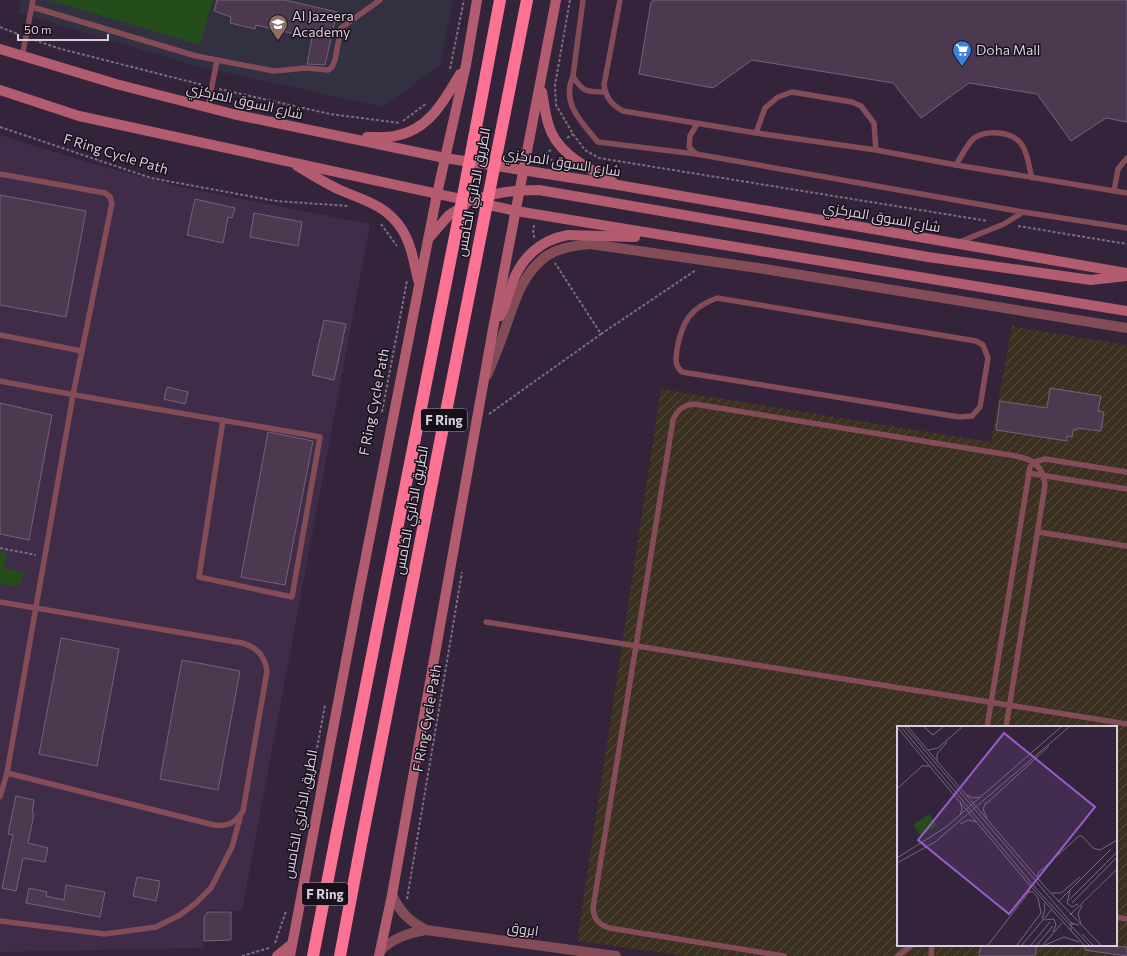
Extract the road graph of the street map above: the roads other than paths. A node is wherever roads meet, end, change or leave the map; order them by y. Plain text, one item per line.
1 (33, 0) edge
2 (380, 0) edge
3 (477, 0) edge
4 (500, 0) edge
5 (527, 0) edge
6 (556, 0) edge
7 (584, 0) edge
8 (620, 0) edge
9 (32, 7) junction
10 (0, 49) edge
11 (22, 57) junction
12 (217, 60) junction
13 (466, 65) junction
14 (573, 76) junction
15 (541, 84) junction
16 (0, 90) edge
17 (605, 92) junction
18 (208, 107) junction
19 (697, 124) junction
20 (756, 134) junction
21 (350, 138) junction
22 (876, 150) junction
23 (696, 154) junction
24 (445, 158) junction
25 (1127, 158) edge
26 (288, 162) junction
27 (956, 165) junction
28 (524, 171) junction
29 (0, 174) edge
30 (1032, 178) junction
31 (618, 185) junction
32 (521, 190) junction
33 (1114, 191) junction
34 (1127, 193) edge
35 (437, 194) junction
36 (471, 201) junction
37 (516, 211) junction
38 (1023, 212) junction
39 (1127, 228) edge
40 (665, 237) junction
41 (428, 239) junction
42 (955, 244) junction
43 (1127, 274) edge
44 (419, 284) junction
45 (1125, 310) edge
46 (820, 315) joint
47 (1127, 328) edge
48 (494, 329) junction
49 (0, 335) edge
50 (82, 351) junction
51 (0, 381) edge
52 (484, 382) junction
53 (72, 395) junction
54 (223, 420) junction
55 (1034, 462) junction
56 (1127, 472) edge
57 (1028, 473) junction
58 (1043, 475) junction
59 (1127, 489) edge
60 (1038, 532) junction
61 (1127, 546) edge
62 (0, 602) edge
63 (35, 608) junction
64 (486, 622) dead end
65 (637, 645) junction
66 (990, 702) junction
67 (1009, 705) junction
68 (1127, 724) edge
69 (987, 726) edge
70 (1006, 726) edge
71 (7, 773) junction
72 (0, 797) edge
73 (240, 818) junction
74 (392, 895) junction
75 (1117, 917) edge
76 (1127, 919) edge
77 (0, 920) edge
78 (426, 930) junction
79 (292, 944) junction
80 (911, 946) edge
81 (932, 946) edge
82 (380, 954) edge
83 (277, 956) edge
84 (290, 956) edge
85 (313, 956) edge
86 (340, 956) edge
87 (611, 956) edge
88 (784, 956) edge
89 (900, 956) edge
90 (931, 956) edge

1 - 9 lane
2 - 12 lane
3 - 13 main road, الطريق الدائري الخامس
4 - 85 highway, الطريق الدائري الخامس / F Ring, bridge
5 - 86 highway, الطريق الدائري الخامس / F Ring, bridge
6 - 15 main road
7 - 14 lane
8 - 17 lane
9 - 11 lane
9 - 12 lane
10 - 11 main road, شارع السوق المركزي
11 - 18 main road, شارع السوق المركزي
12 - 18 lane
13 - 21 main road
13 - 24 main road, الطريق الدائري الخامس
14 - 17 lane
14 - 23 lane
15 - 28 main road
15 - 31 main road
16 - 26 main road
17 - 19 lane
18 - 21 main road, شارع السوق المركزي
19 - 20 lane
19 - 23 lane
20 - 22 lane
20 - 22 lane
21 - 24 main road, شارع السوق المركزي
22 - 27 lane
23 - 38 lane
24 - 28 main road, شارع السوق المركزي
24 - 35 main road, الطريق الدائري الخامس
25 - 33 lane
26 - 35 main road
26 - 44 main road
27 - 30 lane
27 - 30 lane
28 - 31 main road, شارع السوق المركزي
28 - 32 main road
29 - 50 lane
30 - 33 lane
31 - 42 main road, شارع السوق المركزي
32 - 36 main road
32 - 37 main road
32 - 43 main road
33 - 34 lane
35 - 36 main road
35 - 41 main road, الطريق الدائري الخامس
36 - 37 main road
36 - 41 main road
37 - 40 main road
37 - 48 main road
38 - 39 lane
38 - 42 lane
40 - 45 main road
40 - 48 main road
41 - 44 main road, الطريق الدائري الخامس
42 - 43 main road, شارع السوق المركزي
44 - 79 main road, الطريق الدائري الخامس
46 - 46 lane
47 - 52 street
48 - 52 main road
49 - 50 lane
50 - 53 lane
51 - 53 lane
52 - 74 main road
53 - 54 lane
53 - 63 lane
54 - 54 lane
55 - 56 lane
55 - 57 lane
55 - 58 lane
55 - 65 lane
57 - 58 lane
57 - 66 lane
58 - 59 lane
58 - 60 lane
60 - 61 lane
60 - 67 lane
62 - 63 lane
63 - 71 lane
63 - 73 lane
64 - 65 lane
65 - 66 lane
65 - 88 lane
66 - 67 lane
66 - 69 lane
67 - 68 lane
67 - 70 lane
71 - 72 lane
71 - 73 lane
73 - 77 lane
74 - 78 street, ابروق
74 - 82 main road
75 - 76 lane
78 - 82 street, ابروق
78 - 87 street, ابروق
79 - 83 main road
79 - 84 main road, الطريق الدائري الخامس
80 - 89 lane
81 - 90 lane

